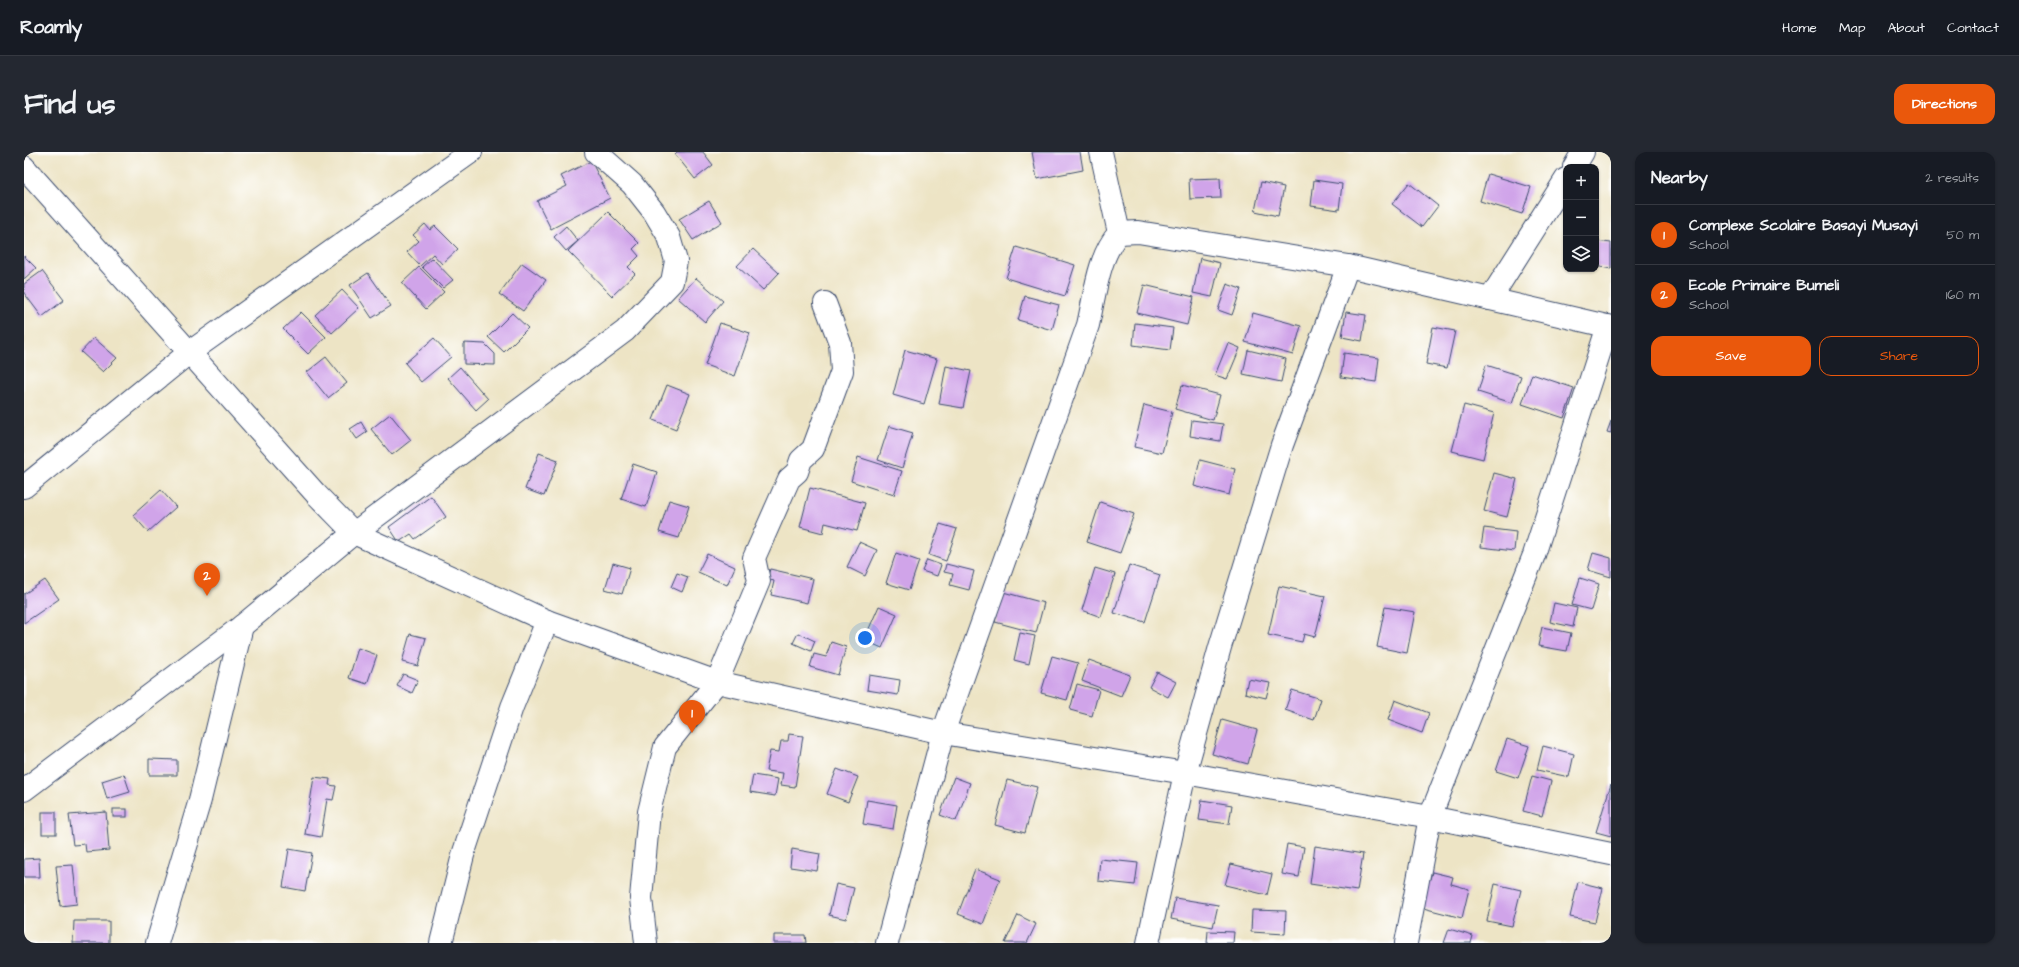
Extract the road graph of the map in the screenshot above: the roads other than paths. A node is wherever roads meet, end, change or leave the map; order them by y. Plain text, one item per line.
1 (471, 152) edge
2 (596, 152) edge
3 (1101, 152) edge
4 (1583, 152) edge
5 (1576, 164) edge
6 (26, 174) edge
7 (1563, 184) edge
8 (1119, 233) junction
9 (1348, 266) junction
10 (1490, 299) junction
11 (825, 303) dead end
12 (1610, 327) edge
13 (190, 352) junction
14 (24, 487) edge
15 (354, 533) junction
16 (546, 621) junction
17 (242, 626) junction
18 (717, 682) junction
19 (943, 732) junction
20 (1185, 773) junction
21 (24, 790) edge
22 (1430, 817) junction
23 (1611, 854) edge
24 (157, 943) edge
25 (441, 943) edge
26 (646, 943) edge
27 (887, 943) edge
28 (1148, 943) edge
29 (1406, 943) edge

1 - 13 street
2 - 15 street
3 - 8 street
4 - 5 street
6 - 13 street
7 - 10 street
8 - 9 street
8 - 19 street
9 - 10 street
9 - 20 street
10 - 12 street
11 - 18 street
12 - 22 street
13 - 14 street
13 - 15 street
15 - 16 street
15 - 17 street
16 - 18 street
16 - 25 street
17 - 21 street
17 - 24 street
18 - 19 street
18 - 26 street
19 - 20 street
19 - 27 street
20 - 22 street
20 - 28 street
22 - 23 street
22 - 29 street

